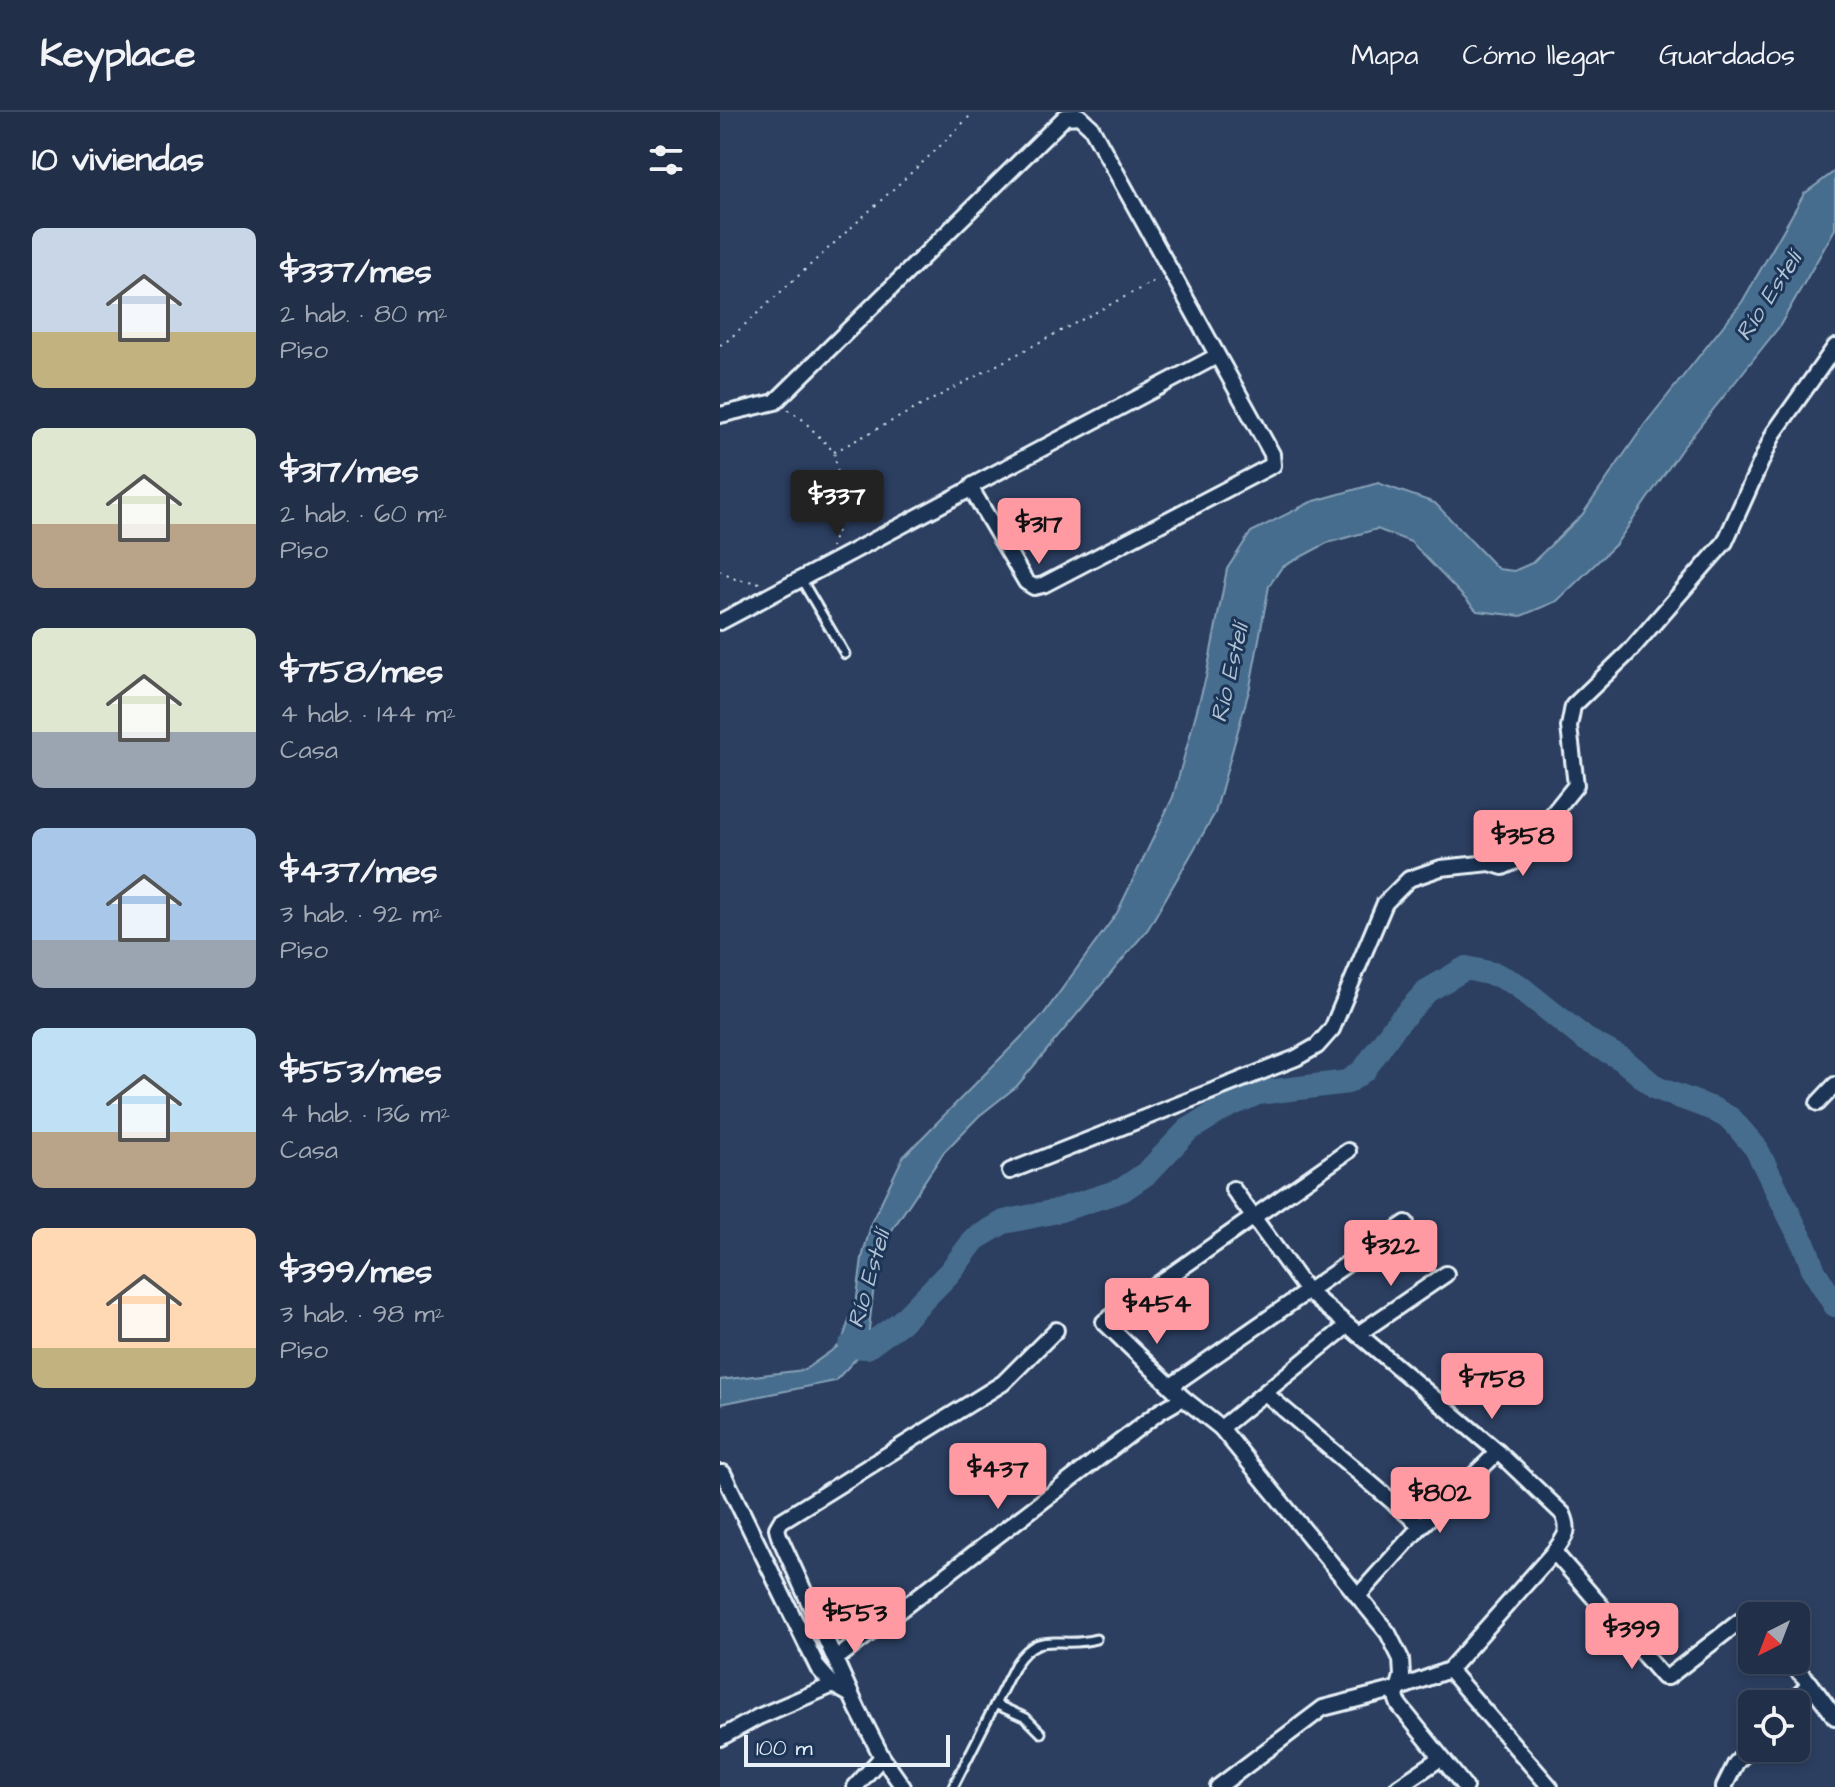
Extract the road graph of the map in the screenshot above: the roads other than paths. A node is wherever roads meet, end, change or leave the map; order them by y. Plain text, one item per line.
1 (1835, 347) edge
2 (1217, 356) junction
3 (720, 415) edge
4 (972, 488) junction
5 (801, 579) junction
6 (720, 622) edge
7 (845, 654) dead end
8 (1835, 1085) edge
9 (1818, 1103) dead end
10 (1348, 1151) dead end
11 (1010, 1171) dead end
12 (1233, 1189) dead end
13 (1252, 1216) junction
14 (1406, 1223) dead end
15 (1446, 1274) dead end
16 (1306, 1290) junction
17 (1056, 1330) dead end
18 (1352, 1330) junction
19 (1171, 1386) junction
20 (1265, 1393) junction
21 (1183, 1398) junction
22 (1221, 1428) junction
23 (1498, 1452) junction
24 (720, 1473) edge
25 (1421, 1526) junction
26 (1554, 1552) junction
27 (1358, 1596) junction
28 (1738, 1623) edge
29 (1096, 1639) dead end
30 (836, 1659) junction
31 (1449, 1670) junction
32 (1801, 1674) edge
33 (1810, 1683) junction
34 (833, 1685) junction
35 (1397, 1689) junction
36 (1804, 1690) edge
37 (851, 1695) junction
38 (995, 1704) junction
39 (1835, 1717) edge
40 (1041, 1733) dead end
41 (720, 1738) edge
42 (882, 1757) junction
43 (1441, 1758) junction
44 (1738, 1761) edge
45 (855, 1787) edge
46 (903, 1787) edge
47 (953, 1787) edge
48 (1218, 1787) edge
49 (1398, 1787) edge
50 (1465, 1787) edge
51 (1550, 1787) edge
52 (1724, 1787) edge

1 - 11 street
2 - 3 street
2 - 4 street
2 - 4 street
4 - 5 street
5 - 6 street
5 - 7 lane
8 - 9 street
10 - 13 street
12 - 13 street
13 - 16 street
13 - 19 street
14 - 16 street
15 - 18 street
16 - 18 street
16 - 19 street
17 - 30 street
18 - 20 street
18 - 23 street
19 - 21 street
20 - 22 street
20 - 25 street
21 - 22 street
21 - 30 street
22 - 27 street
23 - 25 street
23 - 26 street
24 - 34 street
25 - 27 street
26 - 28 street
26 - 31 street
27 - 35 street
29 - 38 lane
30 - 37 street
31 - 35 street
31 - 51 street
32 - 33 street
33 - 36 street
33 - 39 street
34 - 37 street
34 - 41 street
35 - 43 street
35 - 48 street
37 - 42 street
38 - 40 lane
38 - 47 lane
42 - 45 street
42 - 46 street
43 - 49 street
43 - 50 street
44 - 52 street

